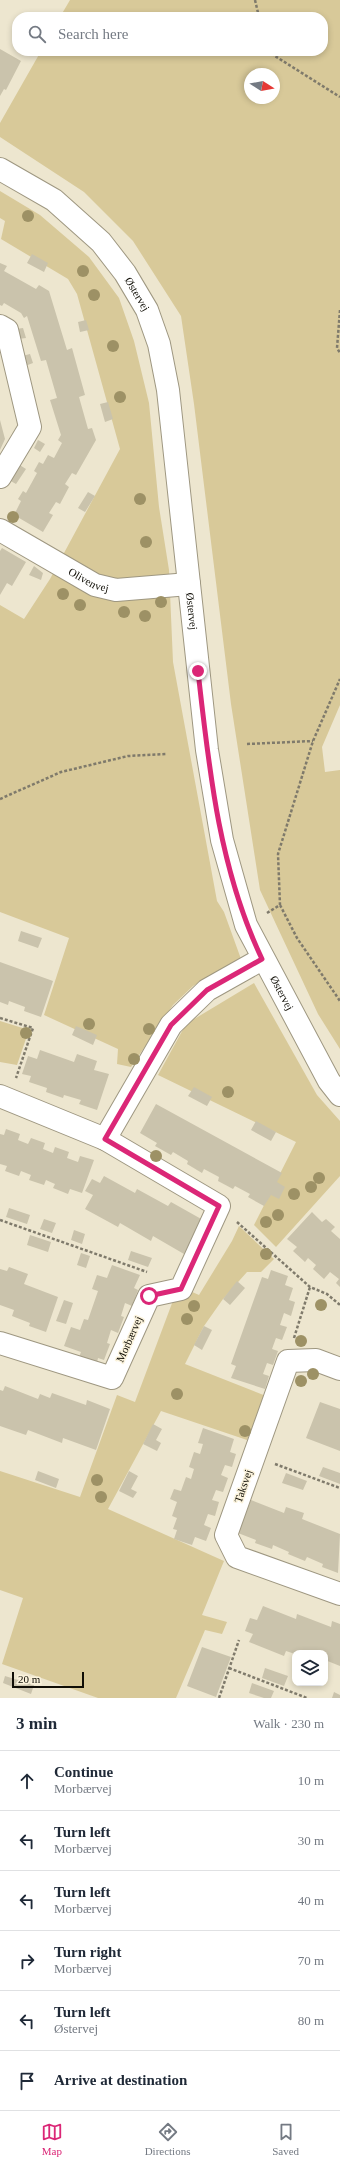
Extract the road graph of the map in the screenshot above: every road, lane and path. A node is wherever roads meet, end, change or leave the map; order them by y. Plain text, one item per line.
1 (255, 0) edge
2 (258, 12) edge
3 (275, 56) edge
4 (340, 97) edge
5 (0, 169) edge
6 (340, 310) edge
7 (0, 326) edge
8 (340, 353) edge
9 (0, 477) edge
10 (0, 530) edge
11 (189, 584) junction
12 (340, 679) edge
13 (313, 741) junction
14 (247, 744) dead end
15 (167, 754) dead end
16 (0, 800) edge
17 (280, 905) junction
18 (246, 925) junction
19 (262, 959) junction
20 (340, 1001) edge
21 (0, 1018) edge
22 (18, 1073) dead end
23 (340, 1095) edge
24 (0, 1096) edge
25 (105, 1139) junction
26 (219, 1206) junction
27 (0, 1220) edge
28 (182, 1284) junction
29 (310, 1287) junction
30 (340, 1305) edge
31 (0, 1343) edge
32 (288, 1361) junction
33 (340, 1369) edge
34 (254, 1456) junction
35 (340, 1488) edge
36 (340, 1594) edge
37 (239, 1640) dead end
38 (229, 1668) junction
39 (219, 1698) edge
40 (307, 1698) edge

1 - 2 path
3 - 4 path
5 - 11 street, Østervej
6 - 8 path
7 - 9 street
10 - 11 street, Olivenvej
11 - 18 street, Østervej
12 - 13 path
13 - 14 path
13 - 17 path
15 - 16 path
17 - 18 path
17 - 20 path
18 - 19 street, Østervej
19 - 23 street, Østervej
19 - 25 street
21 - 22 path
24 - 25 street
25 - 26 street
26 - 28 street
26 - 29 path
27 - 28 path
28 - 31 street, Morbærvej
29 - 30 path
29 - 32 path
32 - 33 street
32 - 34 street, Taksvej
34 - 35 path
34 - 36 street, Taksvej
37 - 38 path
38 - 39 path
38 - 40 path

